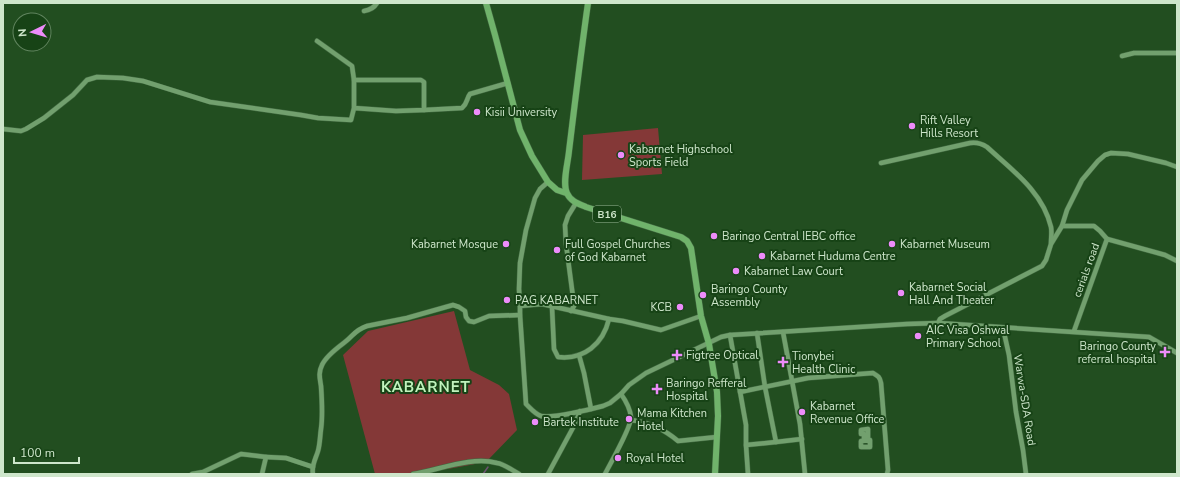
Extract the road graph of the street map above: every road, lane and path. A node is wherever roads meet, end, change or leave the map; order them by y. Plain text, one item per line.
1 (377, 3) edge
2 (486, 3) edge
3 (588, 3) edge
4 (364, 11) dead end
5 (316, 41) dead end
6 (1177, 53) edge
7 (1122, 56) dead end
8 (354, 80) junction
9 (508, 83) junction
10 (354, 108) junction
11 (424, 110) junction
12 (3, 129) edge
13 (881, 163) dead end
14 (1177, 167) edge
15 (548, 182) junction
16 (566, 193) junction
17 (576, 203) junction
18 (1062, 226) junction
19 (1107, 239) junction
20 (1051, 244) junction
21 (1177, 261) edge
22 (520, 306) junction
23 (552, 306) junction
24 (571, 311) junction
25 (520, 315) junction
26 (701, 316) junction
27 (609, 319) junction
28 (938, 323) junction
29 (1004, 328) junction
30 (783, 332) junction
31 (1074, 332) junction
32 (757, 333) junction
33 (730, 335) junction
34 (709, 344) junction
35 (1177, 353) edge
36 (579, 355) junction
37 (791, 381) junction
38 (765, 387) junction
39 (740, 392) junction
40 (621, 394) junction
41 (591, 409) junction
42 (580, 411) junction
43 (631, 420) junction
44 (717, 438) junction
45 (802, 438) junction
46 (776, 442) junction
47 (746, 444) junction
48 (266, 457) junction
49 (313, 467) junction
50 (192, 474) edge
51 (262, 474) edge
52 (313, 474) edge
53 (413, 474) edge
54 (519, 474) edge
55 (548, 474) edge
56 (605, 474) edge
57 (715, 474) edge
58 (748, 474) edge
59 (805, 474) edge
60 (886, 474) edge
61 (1026, 474) edge

1 - 4 street
2 - 9 main road
3 - 16 main road
5 - 8 street
6 - 7 street
8 - 10 street
8 - 11 street
9 - 11 street
9 - 15 main road
10 - 11 street
10 - 12 street
13 - 20 street
14 - 18 street
15 - 16 main road
15 - 22 street
16 - 17 main road, B16
17 - 24 street
17 - 26 main road, B16
18 - 19 street
18 - 20 street
19 - 21 street, cerials road
19 - 31 street, cerials road
20 - 28 street
22 - 23 street
22 - 25 street
23 - 24 street
23 - 36 street
24 - 27 street
25 - 42 street
25 - 49 street
26 - 27 street
26 - 34 main road, B16
27 - 36 street
28 - 29 street
28 - 30 street
29 - 31 street
29 - 61 street, Warwa-SDA Road
30 - 32 street
30 - 37 street
31 - 35 street
32 - 33 street
32 - 38 street
33 - 34 street
33 - 39 street
34 - 40 street
34 - 44 main road, B16
36 - 41 street
37 - 38 street
37 - 45 street
37 - 60 street
38 - 39 street
38 - 46 street
39 - 47 street
40 - 41 street
40 - 43 street
41 - 42 street
42 - 55 street
43 - 44 street
43 - 56 street
44 - 57 main road, B16
45 - 46 street
45 - 59 street
46 - 47 street
47 - 58 street
48 - 49 street
48 - 50 street
48 - 51 street
49 - 52 street
53 - 54 street

